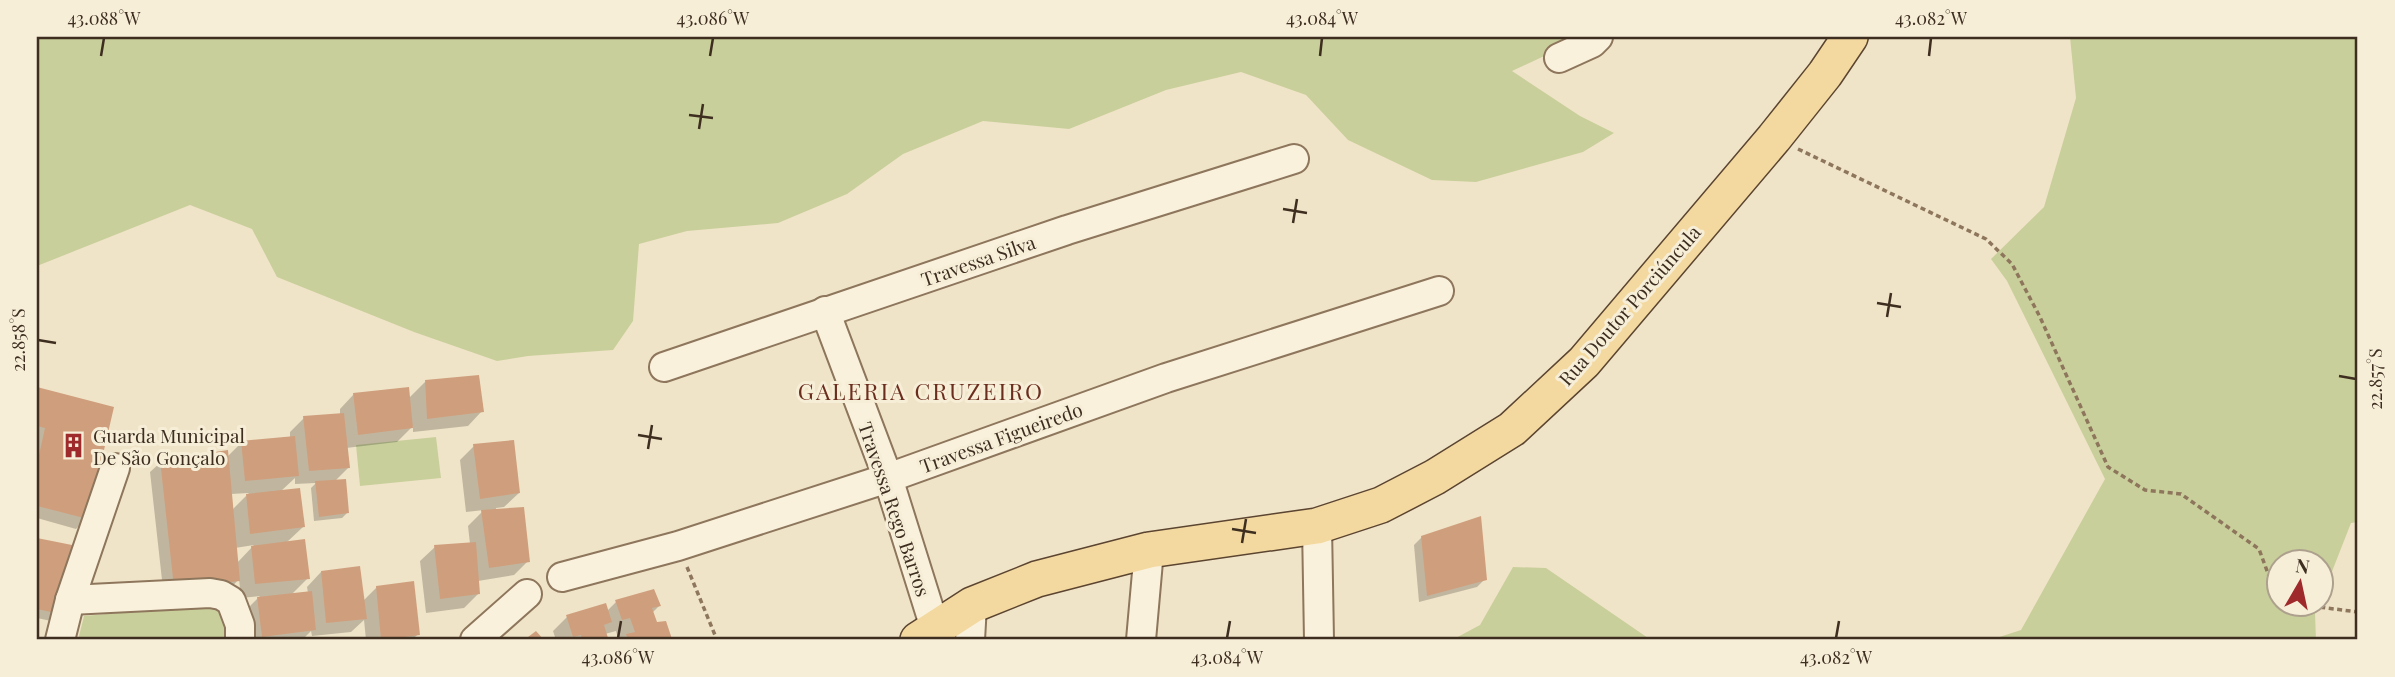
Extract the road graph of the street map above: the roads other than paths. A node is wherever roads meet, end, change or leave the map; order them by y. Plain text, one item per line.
1 (1598, 37) edge
2 (1850, 37) edge
3 (1559, 58) dead end
4 (1294, 159) dead end
5 (1439, 291) dead end
6 (825, 311) junction
7 (664, 367) dead end
8 (115, 468) dead end
9 (888, 478) junction
10 (1317, 526) junction
11 (1149, 550) junction
12 (562, 577) dead end
13 (527, 594) dead end
14 (71, 600) junction
15 (972, 605) junction
16 (927, 634) edge
17 (60, 640) edge
18 (240, 640) edge
19 (475, 640) edge
20 (970, 640) edge
21 (1141, 640) edge
22 (1319, 640) edge

1 - 3 street
2 - 10 main road, Rua Doutor Porciúncula
4 - 6 street, Travessa Silva
5 - 9 street, Travessa Figueiredo
6 - 7 street, Travessa Silva
6 - 9 street, Travessa Rego Barros
8 - 14 street
9 - 12 street, Travessa Figueiredo
9 - 16 street, Travessa Rego Barros
10 - 11 main road, Rua Doutor Porciúncula
10 - 22 street
11 - 15 main road, Rua Doutor Porciúncula
11 - 21 street
13 - 19 street
14 - 17 street
14 - 18 street
15 - 16 main road, Rua Doutor Porciúncula
15 - 20 street

